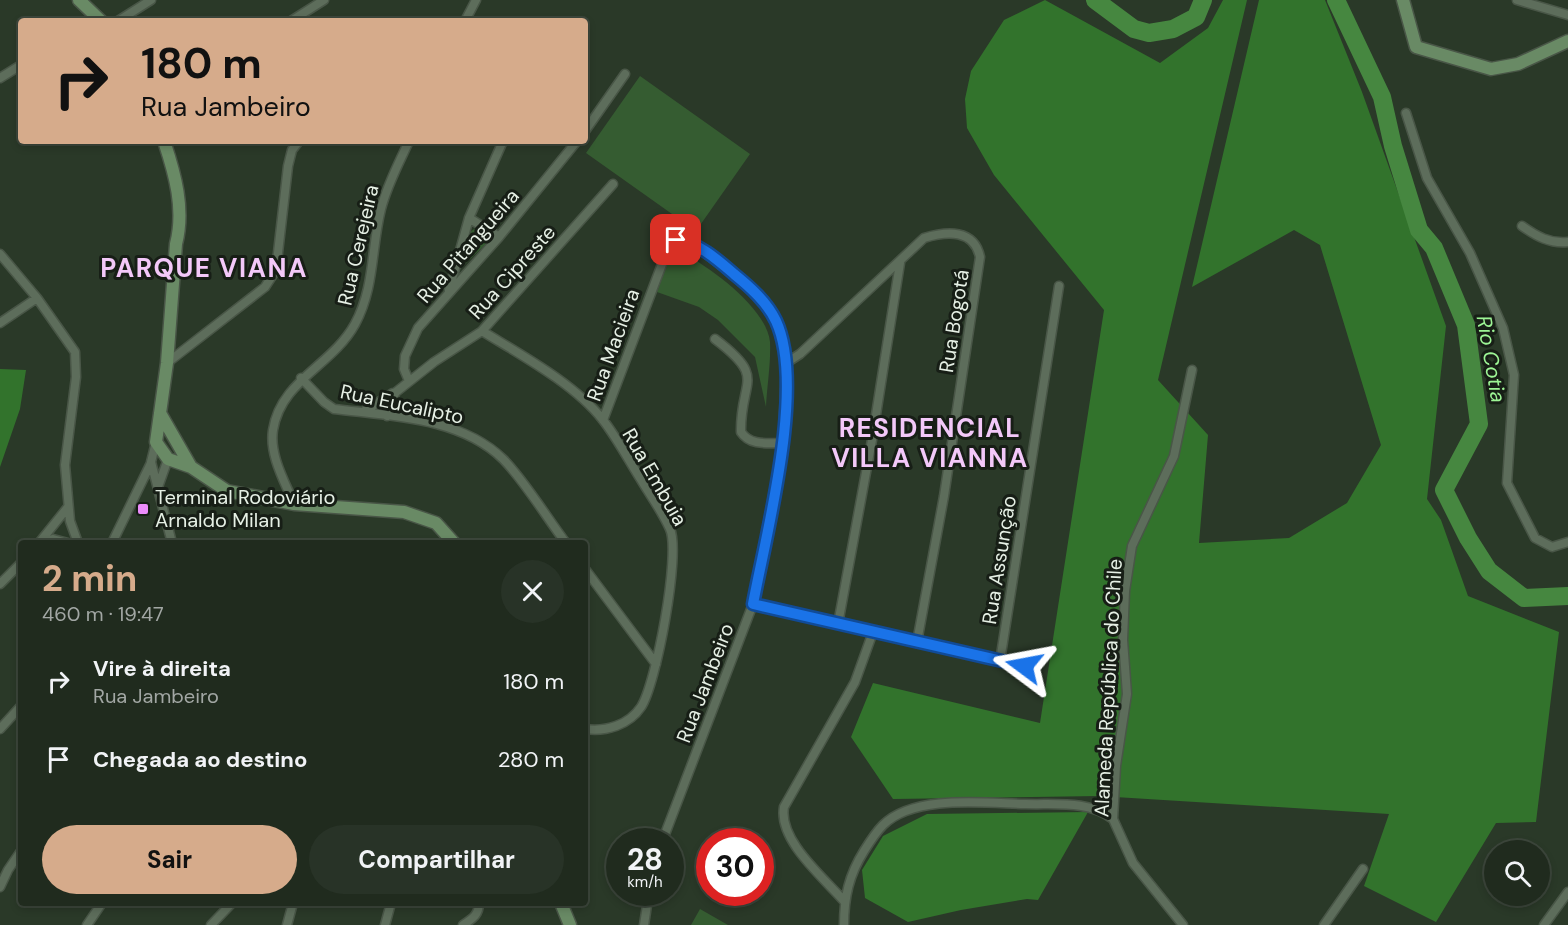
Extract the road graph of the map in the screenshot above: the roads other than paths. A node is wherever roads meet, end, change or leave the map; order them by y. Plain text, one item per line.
1 (80, 0) edge
2 (151, 0) edge
3 (324, 0) edge
4 (476, 0) edge
5 (1403, 0) edge
6 (1517, 0) edge
7 (1568, 15) edge
8 (97, 18) edge
9 (123, 18) edge
10 (296, 18) edge
11 (467, 18) edge
12 (1568, 41) edge
13 (18, 68) edge
14 (625, 74) dead end
15 (0, 78) edge
16 (1406, 113) dead end
17 (588, 127) edge
18 (165, 144) edge
19 (297, 144) edge
20 (408, 144) edge
21 (502, 144) edge
22 (575, 144) edge
23 (613, 184) dead end
24 (469, 218) junction
25 (1522, 226) dead end
26 (499, 237) junction
27 (1568, 242) edge
28 (666, 249) joint
29 (0, 254) edge
30 (900, 263) junction
31 (1059, 286) dead end
32 (447, 294) junction
33 (37, 298) junction
34 (0, 323) edge
35 (482, 331) junction
36 (715, 339) dead end
37 (167, 363) junction
38 (786, 363) junction
39 (1192, 370) dead end
40 (301, 378) junction
41 (409, 381) junction
42 (396, 392) junction
43 (363, 412) junction
44 (160, 413) junction
45 (387, 416) junction
46 (603, 420) junction
47 (157, 437) junction
48 (173, 437) junction
49 (783, 444) junction
50 (168, 459) junction
51 (151, 462) junction
52 (191, 467) junction
53 (158, 487) junction
54 (294, 504) junction
55 (68, 507) junction
56 (42, 540) edge
57 (77, 540) edge
58 (113, 540) edge
59 (171, 540) edge
60 (451, 540) edge
61 (564, 540) edge
62 (1568, 542) edge
63 (18, 566) edge
64 (588, 573) edge
65 (0, 584) edge
66 (753, 604) junction
67 (838, 624) junction
68 (873, 632) junction
69 (916, 642) junction
70 (1000, 661) junction
71 (656, 664) junction
72 (1024, 666) dead end
73 (18, 709) edge
74 (0, 729) edge
75 (588, 729) edge
76 (1113, 819) junction
77 (667, 828) edge
78 (18, 855) edge
79 (1363, 869) dead end
80 (0, 887) edge
81 (1568, 892) edge
82 (844, 901) junction
83 (100, 906) edge
84 (229, 906) edge
85 (292, 906) edge
86 (390, 906) edge
87 (479, 906) edge
88 (562, 906) edge
89 (647, 906) edge
90 (87, 925) edge
91 (211, 925) edge
92 (287, 925) edge
93 (385, 925) edge
94 (463, 925) edge
95 (570, 925) edge
96 (644, 925) edge
97 (844, 925) edge
98 (1183, 925) edge
99 (1324, 925) edge
100 (1544, 925) edge

1 - 8 main road
2 - 9 street
3 - 10 street
4 - 11 street
5 - 12 main road
6 - 7 street
13 - 15 street
14 - 17 street
16 - 62 street
18 - 37 main road
19 - 37 street
20 - 40 street, Rua Cerejeira
21 - 24 street
22 - 26 street, Rua Pitangueira
23 - 35 street, Rua Cipreste
24 - 26 street
24 - 32 street
25 - 27 street
26 - 32 street, Rua Pitangueira
28 - 38 street, Rua Jambeiro
28 - 46 street, Rua Macieira
29 - 33 street
30 - 38 street, Rua Bogotá
30 - 67 street
30 - 69 street, Rua Bogotá
31 - 70 street, Rua Assunção
32 - 41 street, Rua Pitangueira
33 - 34 street
33 - 55 street
35 - 41 street, Rua Cipreste
35 - 46 street, Rua Embuia
36 - 49 street
37 - 44 main road
38 - 49 street, Rua Jambeiro
39 - 76 street, Alameda República do Chile
40 - 43 street, Rua Eucalipto
40 - 54 street, Rua Cerejeira
41 - 42 street, Rua Cipreste
42 - 43 street, Rua Cipreste
42 - 45 street, Rua Cipreste
43 - 45 street, Rua Eucalipto
44 - 47 main road
44 - 48 main road
45 - 61 street, Rua Eucalipto
46 - 71 street, Rua Embuia
47 - 48 main road
47 - 50 main road
47 - 51 street
48 - 50 main road
48 - 52 main road
49 - 66 street, Rua Jambeiro
50 - 52 main road
50 - 53 street
51 - 53 street
51 - 58 street
52 - 54 main road
53 - 59 street
54 - 60 main road
55 - 56 street
55 - 57 street
63 - 65 street
64 - 71 street
66 - 67 street
66 - 77 street, Rua Jambeiro
67 - 68 street
68 - 69 street
68 - 82 street
69 - 70 street
70 - 72 street
71 - 75 street, Rua Embuia
73 - 74 street
76 - 82 street
76 - 98 street, Alameda República do Chile
78 - 80 street
79 - 99 street
81 - 100 street
82 - 97 street
83 - 90 street
84 - 91 street
85 - 92 street
86 - 93 street
87 - 94 street
88 - 95 main road
89 - 96 street

